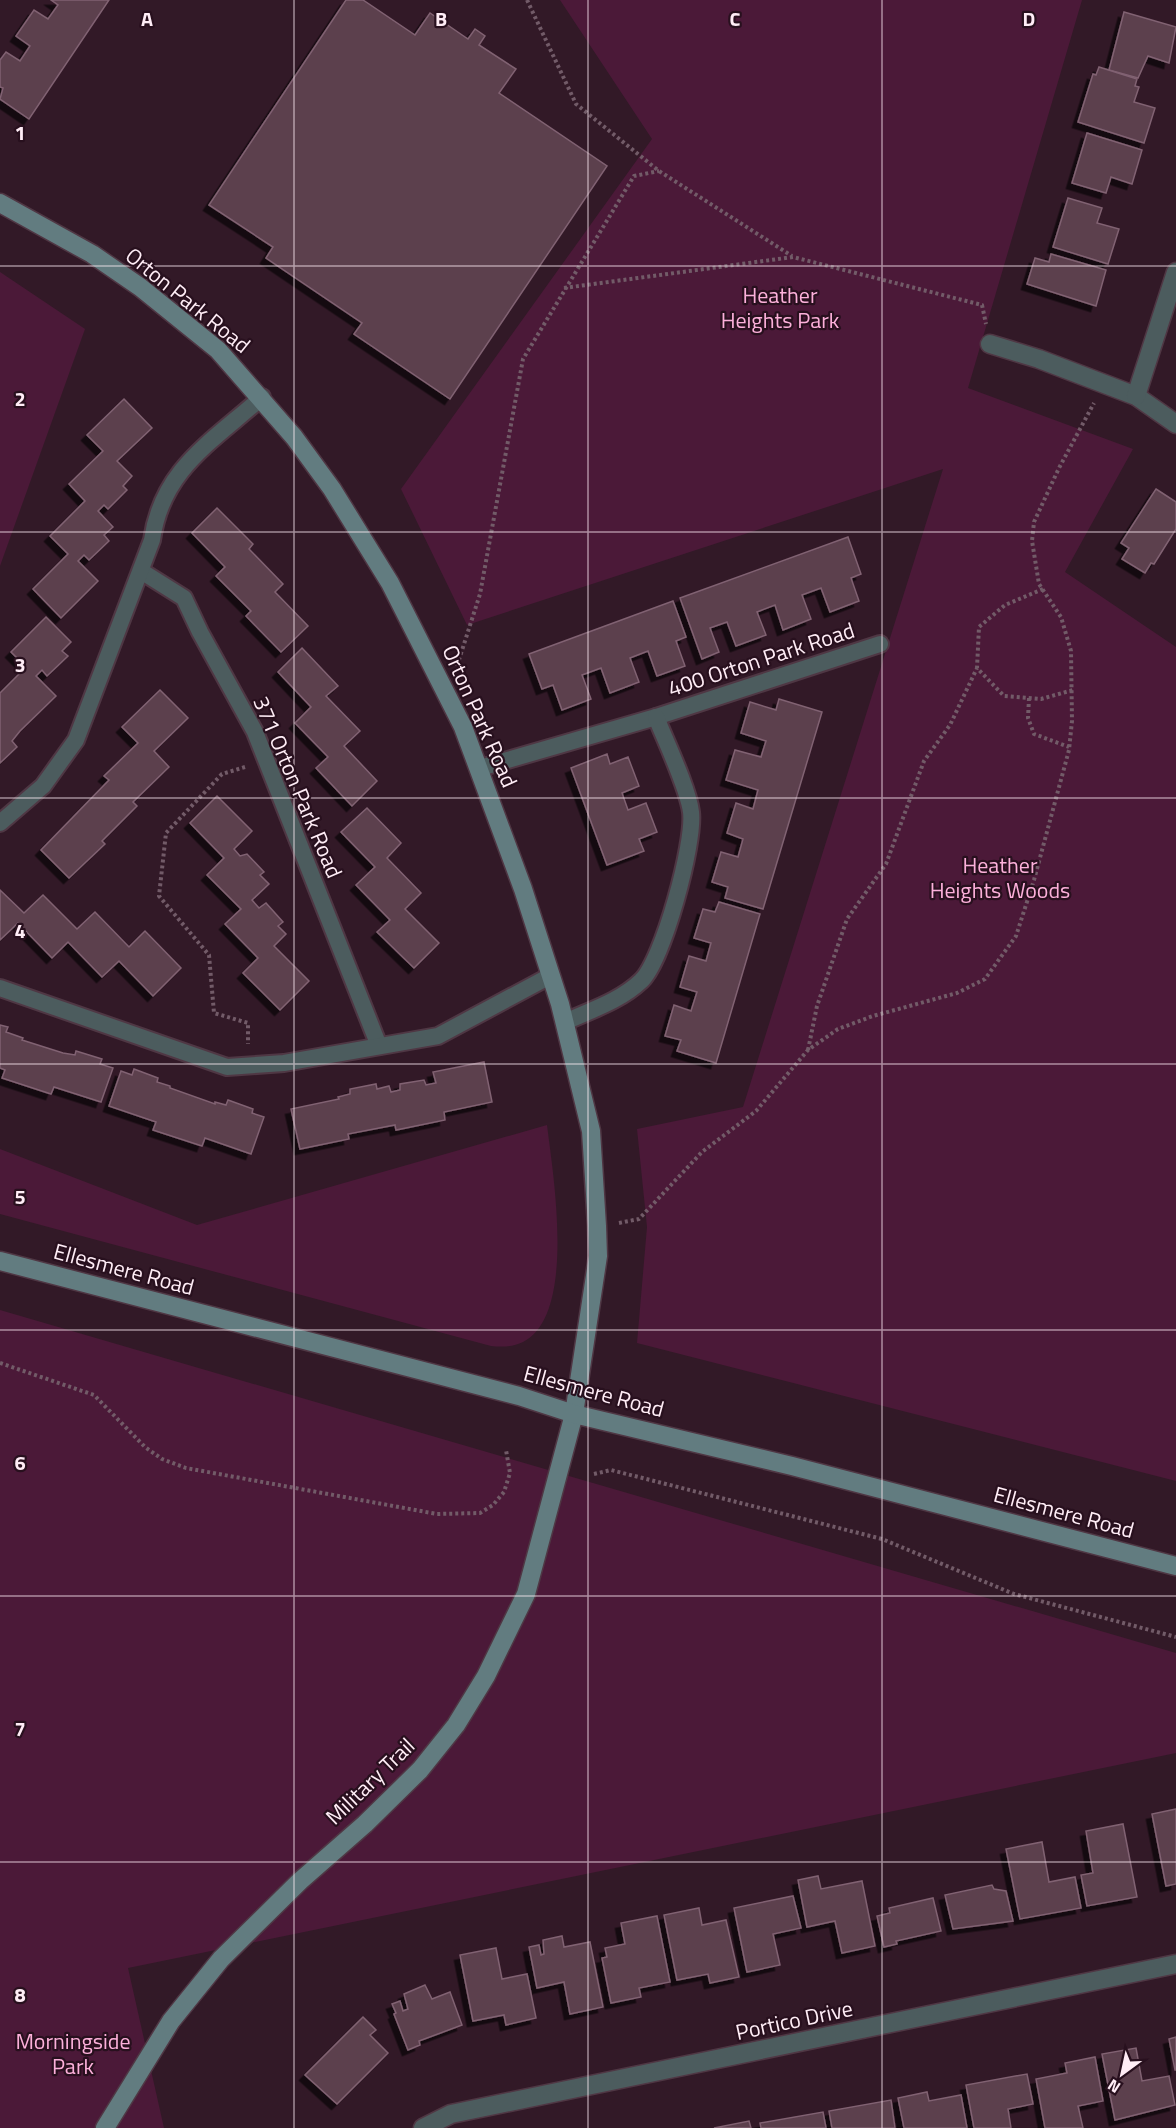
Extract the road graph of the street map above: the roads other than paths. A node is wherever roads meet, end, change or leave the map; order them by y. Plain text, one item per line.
1 (0, 203) edge
2 (1176, 272) edge
3 (990, 344) road end
4 (1136, 396) junction
5 (262, 398) junction
6 (1176, 424) edge
7 (141, 571) junction
8 (880, 645) dead end
9 (656, 717) junction
10 (480, 768) junction
11 (0, 823) edge
12 (550, 976) junction
13 (0, 988) edge
14 (565, 1022) junction
15 (379, 1046) junction
16 (0, 1261) edge
17 (574, 1414) junction
18 (1176, 1566) edge
19 (1176, 1965) edge
20 (105, 2128) edge
21 (423, 2128) edge

1 - 5 street, Orton Park Road
2 - 4 street
3 - 4 street
4 - 6 street
5 - 7 lane
5 - 10 street, Orton Park Road
7 - 11 lane
7 - 15 lane, 371 Orton Park Road
8 - 9 lane, 400 Orton Park Road
9 - 10 lane, 400 Orton Park Road
9 - 14 lane, 400 Orton Park Road
10 - 12 street, Orton Park Road
12 - 14 street, Orton Park Road
12 - 15 lane
13 - 15 lane
14 - 17 street, Orton Park Road
16 - 17 street, Ellesmere Road
17 - 18 street, Ellesmere Road
17 - 20 street, Military Trail
19 - 21 street, Portico Drive

